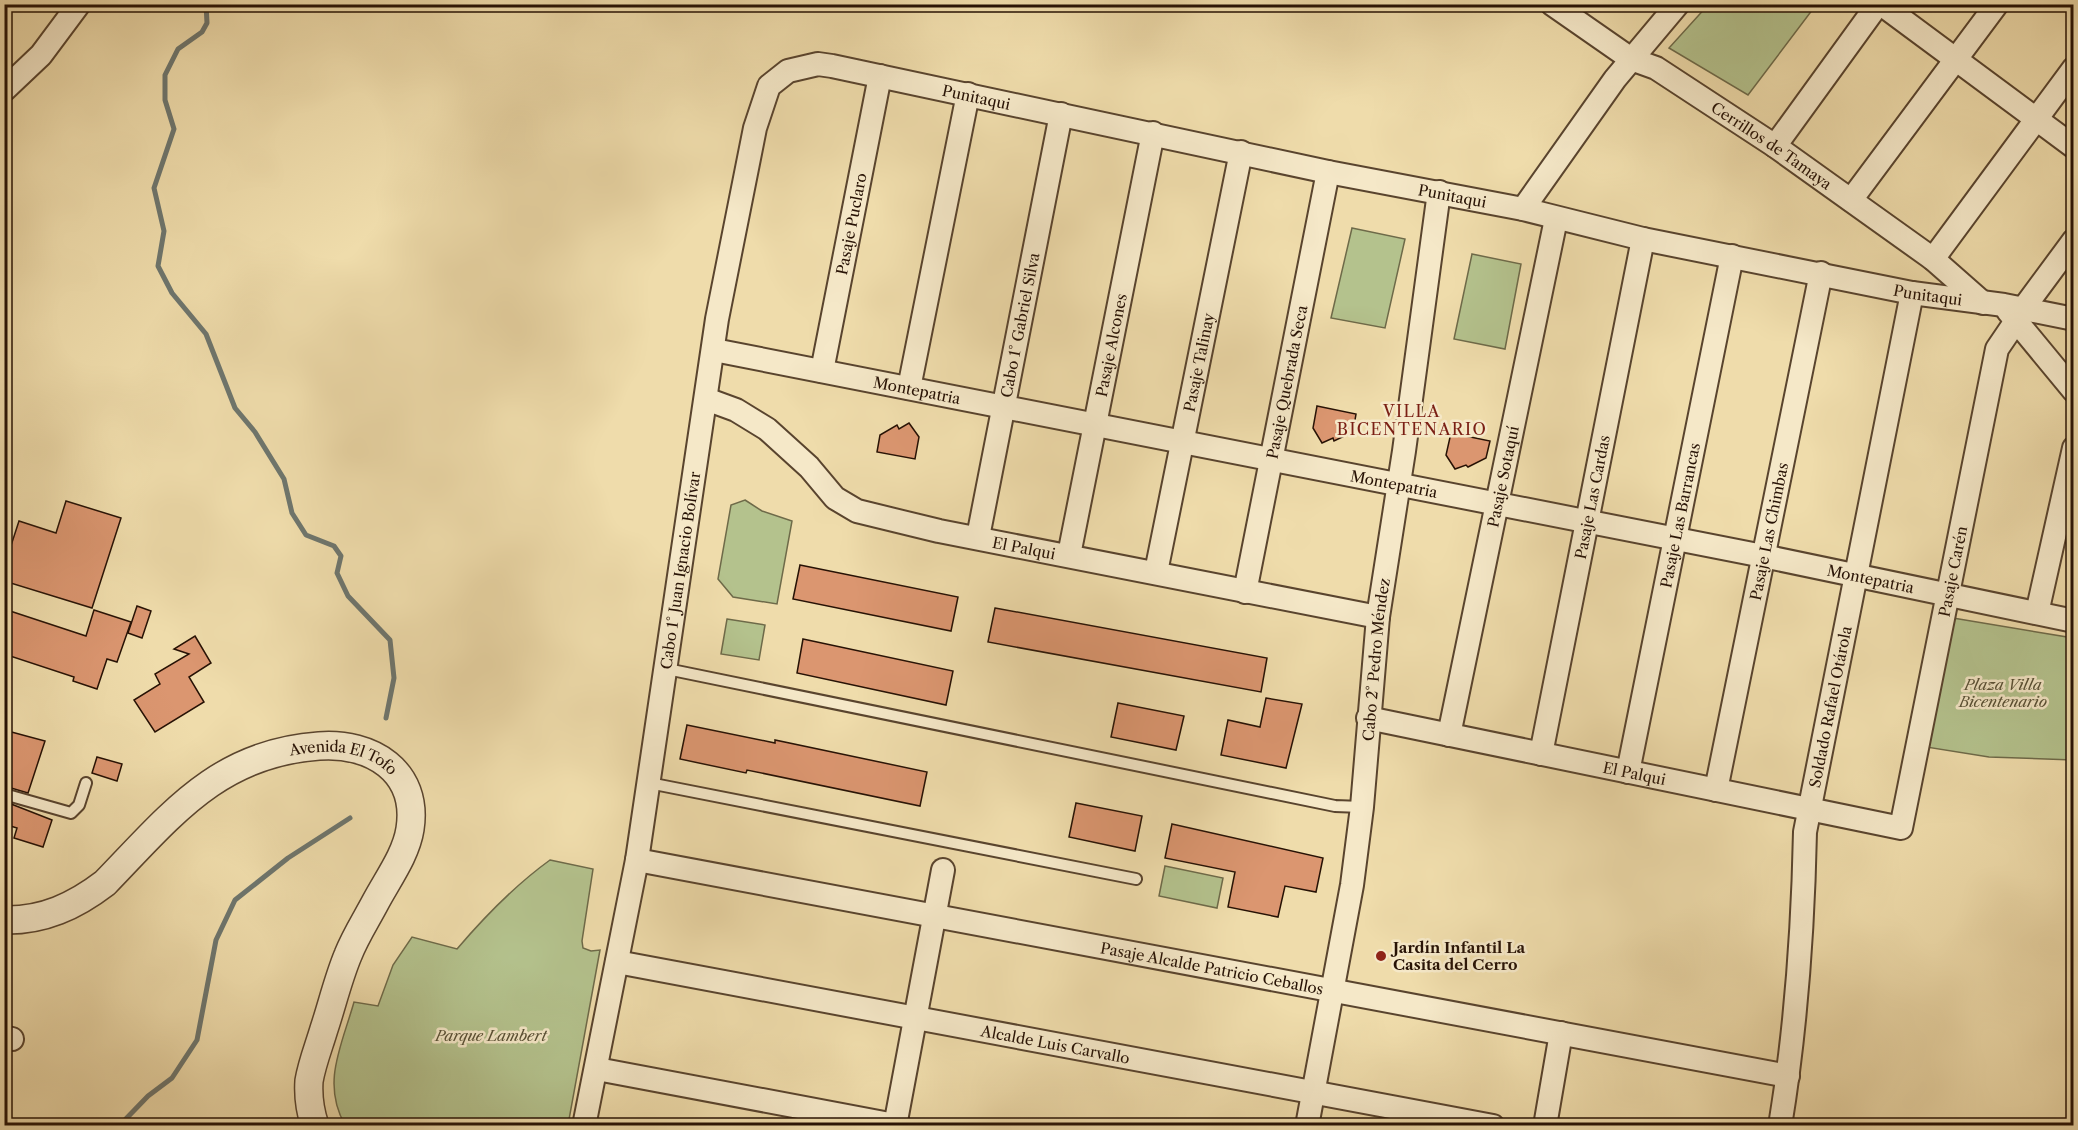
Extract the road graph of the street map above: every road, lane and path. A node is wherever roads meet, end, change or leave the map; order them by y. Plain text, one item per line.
1 (79, 4) edge
2 (1552, 4) edge
3 (1678, 4) edge
4 (1880, 4) edge
5 (1997, 4) edge
6 (1630, 59) junction
7 (1957, 59) junction
8 (832, 66) joint
9 (2073, 68) edge
10 (880, 76) junction
11 (4, 90) edge
12 (968, 94) junction
13 (1062, 114) junction
14 (2036, 119) junction
15 (1153, 133) junction
16 (1775, 146) junction
17 (2073, 147) edge
18 (1241, 152) junction
19 (1328, 172) junction
20 (1439, 192) junction
21 (1851, 200) junction
22 (1523, 209) junction
23 (1556, 219) junction
24 (1643, 239) junction
25 (2073, 240) edge
26 (1732, 256) junction
27 (1933, 259) junction
28 (1821, 273) junction
29 (1912, 293) junction
30 (2007, 310) junction
31 (2073, 319) edge
32 (714, 350) junction
33 (822, 371) junction
34 (909, 388) junction
35 (2073, 391) edge
36 (706, 399) junction
37 (1003, 408) junction
38 (1095, 425) junction
39 (1181, 443) junction
40 (2073, 448) edge
41 (1270, 460) junction
42 (1398, 485) junction
43 (1498, 505) junction
44 (1587, 522) junction
45 (978, 537) junction
46 (1675, 539) junction
47 (1069, 555) junction
48 (1763, 556) junction
49 (1156, 572) junction
50 (1856, 577) junction
51 (1245, 592) junction
52 (1947, 595) junction
53 (2037, 614) junction
54 (1378, 617) junction
55 (2073, 621) edge
56 (667, 669) junction
57 (1368, 718) junction
58 (1449, 735) junction
59 (1541, 754) junction
60 (1629, 772) junction
61 (86, 783) dead end
62 (649, 783) junction
63 (1716, 790) junction
64 (4, 794) edge
65 (1362, 807) junction
66 (1809, 809) junction
67 (1901, 828) joint
68 (637, 860) junction
69 (943, 870) dead end
70 (1136, 879) dead end
71 (934, 917) junction
72 (4, 920) edge
73 (617, 962) junction
74 (1333, 992) junction
75 (915, 1018) junction
76 (1561, 1033) junction
77 (597, 1069) junction
78 (1788, 1076) junction
79 (1313, 1092) junction
80 (315, 1125) edge
81 (584, 1125) edge
82 (897, 1125) edge
83 (1307, 1125) edge
84 (1493, 1125) edge
85 (1545, 1125) edge
86 (1780, 1125) edge

1 - 11 street
2 - 6 street, Cerrillos de Tamaya
3 - 6 street
4 - 7 street
4 - 16 street
5 - 7 street
6 - 16 street, Cerrillos de Tamaya
6 - 22 street
7 - 14 street
7 - 21 street
8 - 10 street, Punitaqui
8 - 32 street, Cabo 1° Juan Ignacio Bolívar
9 - 14 street
10 - 12 street, Punitaqui
10 - 33 street, Pasaje Puclaro
12 - 13 street, Punitaqui
12 - 34 street
13 - 15 street, Punitaqui
13 - 37 street, Cabo 1° Gabriel Silva
14 - 17 street
14 - 27 street
15 - 18 street, Punitaqui
15 - 38 street, Pasaje Alcones
16 - 21 street, Cerrillos de Tamaya
18 - 19 street, Punitaqui
18 - 39 street, Pasaje Talinay
19 - 20 street, Punitaqui
19 - 41 street, Pasaje Quebrada Seca
20 - 22 street, Punitaqui
20 - 42 street, Cabo 2° Pedro Méndez
21 - 27 street, Cerrillos de Tamaya
22 - 23 street, Punitaqui
23 - 24 street, Punitaqui
23 - 43 street, Pasaje Sotaquí
24 - 26 street, Punitaqui
24 - 44 street, Pasaje Las Cardas
25 - 30 street, Pasaje Carén
26 - 28 street, Punitaqui
26 - 46 street, Pasaje Las Barrancas
27 - 30 street, Cerrillos de Tamaya
28 - 29 street, Punitaqui
28 - 48 street, Pasaje Las Chimbas
29 - 30 street, Punitaqui
29 - 50 street, Soldado Rafael Otárola
30 - 31 street, Punitaqui
30 - 35 street, Cerrillos de Tamaya
30 - 52 street, Pasaje Carén
32 - 33 street, Montepatria
32 - 36 street, Cabo 1° Juan Ignacio Bolívar
33 - 34 street, Montepatria
34 - 37 street, Montepatria
36 - 45 street, El Palqui
36 - 56 street, Cabo 1° Juan Ignacio Bolívar
37 - 38 street, Montepatria
37 - 45 street, Cabo 1° Gabriel Silva
38 - 39 street, Montepatria
38 - 47 street, Pasaje Alcones
39 - 41 street, Montepatria
39 - 49 street, Pasaje Talinay
40 - 53 street
41 - 42 street, Montepatria
41 - 51 street, Pasaje Quebrada Seca
42 - 43 street, Montepatria
42 - 54 street, Cabo 2° Pedro Méndez
43 - 44 street, Montepatria
43 - 58 street, Pasaje Sotaquí
44 - 46 street, Montepatria
44 - 59 street, Pasaje Las Cardas
45 - 47 street, El Palqui
46 - 48 street, Montepatria
46 - 60 street, Pasaje Las Barrancas
47 - 49 street, El Palqui
48 - 50 street, Montepatria
48 - 63 street, Pasaje Las Chimbas
49 - 51 street, El Palqui
50 - 52 street, Montepatria
50 - 66 street, Soldado Rafael Otárola
51 - 54 street, El Palqui
52 - 53 street, Montepatria
52 - 67 street, Pasaje Carén
53 - 55 street, Montepatria
54 - 57 street, Cabo 2° Pedro Méndez
56 - 62 street, Cabo 1° Juan Ignacio Bolívar
56 - 65 lane
57 - 58 street, El Palqui
57 - 65 street, Cabo 2° Pedro Méndez
58 - 59 street, El Palqui
59 - 60 street, El Palqui
60 - 63 street, El Palqui
61 - 64 lane
62 - 68 street, Cabo 1° Juan Ignacio Bolívar
62 - 70 lane
63 - 66 street, El Palqui
65 - 74 street, Cabo 2° Pedro Méndez
66 - 67 street, El Palqui
66 - 78 street, Soldado Rafael Otárola
68 - 71 street, Pasaje Alcalde Patricio Ceballos
68 - 73 street, Cabo 1° Juan Ignacio Bolívar
69 - 71 street
71 - 74 street, Pasaje Alcalde Patricio Ceballos
71 - 75 street
72 - 80 street, Avenida El Tofo
73 - 75 street, Alcalde Luis Carvallo
73 - 77 street, Cabo 1° Juan Ignacio Bolívar
74 - 76 street, Pasaje Alcalde Patricio Ceballos
74 - 79 street, Cabo 2° Pedro Méndez
75 - 79 street, Alcalde Luis Carvallo
75 - 82 street
76 - 78 street, Pasaje Alcalde Patricio Ceballos
76 - 85 street
77 - 81 street, Cabo 1° Juan Ignacio Bolívar
77 - 82 street
78 - 86 street, Soldado Rafael Otárola
79 - 83 street, Cabo 2° Pedro Méndez
79 - 84 street, Alcalde Luis Carvallo

